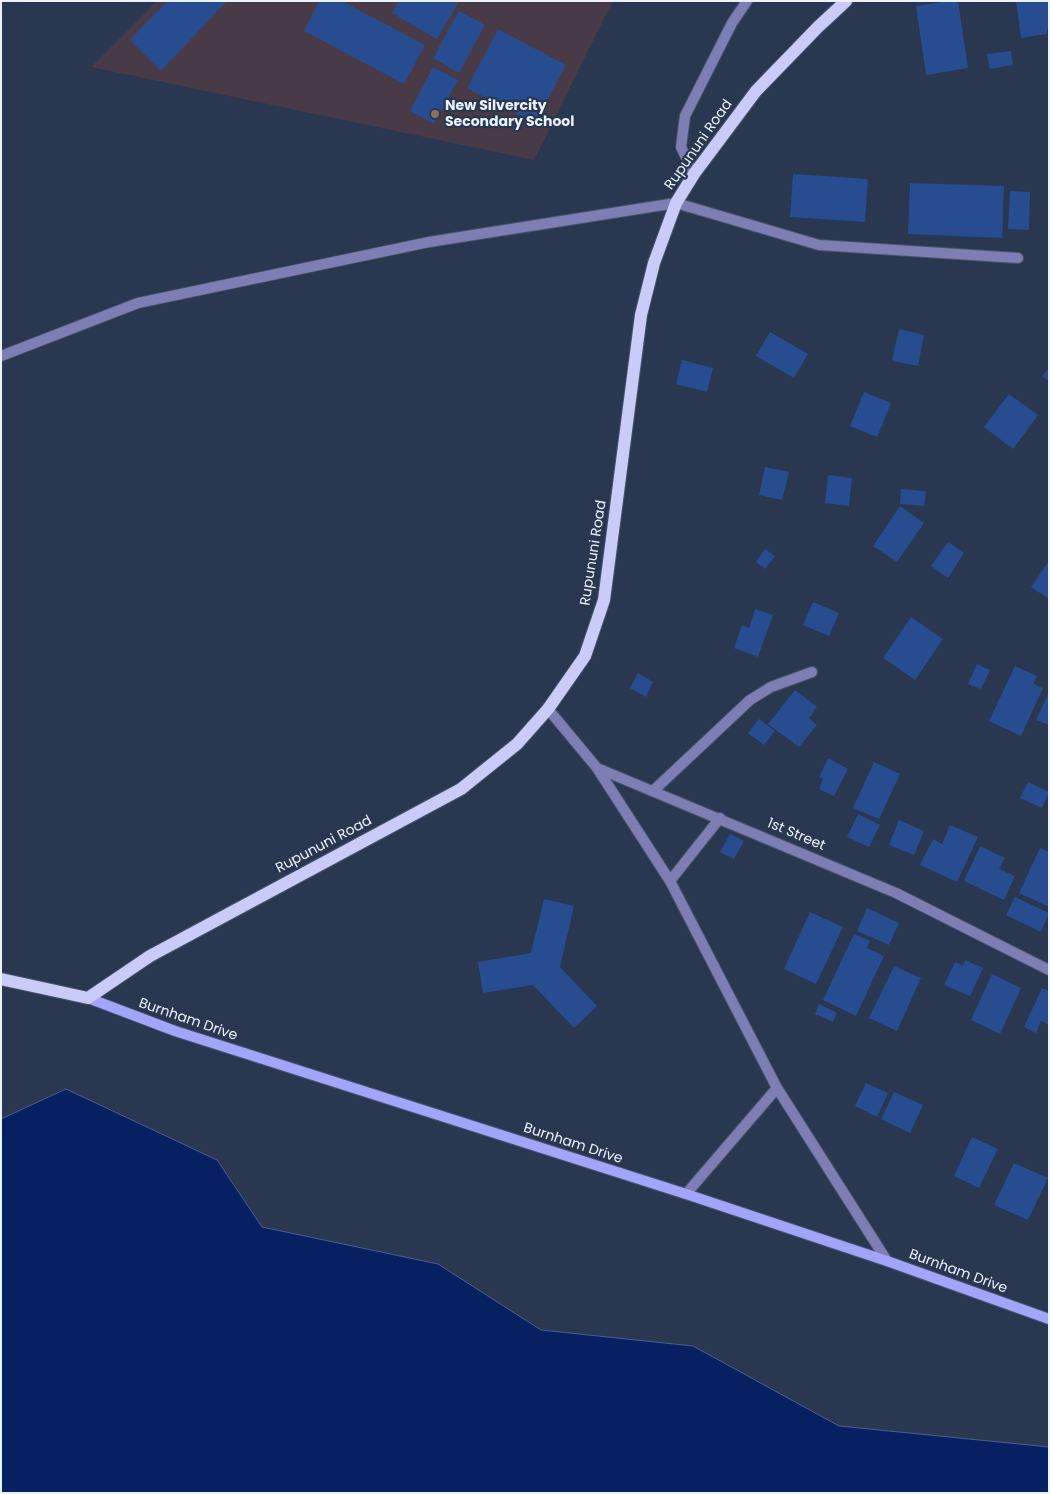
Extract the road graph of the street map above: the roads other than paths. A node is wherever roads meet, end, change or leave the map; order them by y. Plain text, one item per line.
1 (746, 1) edge
2 (846, 1) edge
3 (694, 174) junction
4 (676, 203) junction
5 (1018, 258) dead end
6 (1, 356) edge
7 (812, 672) dead end
8 (548, 709) junction
9 (597, 768) junction
10 (653, 791) junction
11 (720, 818) junction
12 (670, 881) junction
13 (1049, 970) edge
14 (1, 979) edge
15 (88, 998) junction
16 (777, 1088) junction
17 (686, 1194) junction
18 (887, 1261) junction
19 (1049, 1319) edge

1 - 3 street
2 - 3 main road, Rupununi Road
3 - 4 main road, Rupununi Road
4 - 5 street
4 - 6 street
4 - 8 main road, Rupununi Road
7 - 10 street
8 - 9 street, 1st Street
8 - 15 main road, Rupununi Road
9 - 10 street, 1st Street
9 - 12 street
10 - 11 street, 1st Street
11 - 12 street
11 - 13 street, 1st Street
12 - 16 street
14 - 15 main road
15 - 17 street, Burnham Drive
16 - 17 street
16 - 18 street
17 - 18 street, Burnham Drive
18 - 19 street, Burnham Drive

